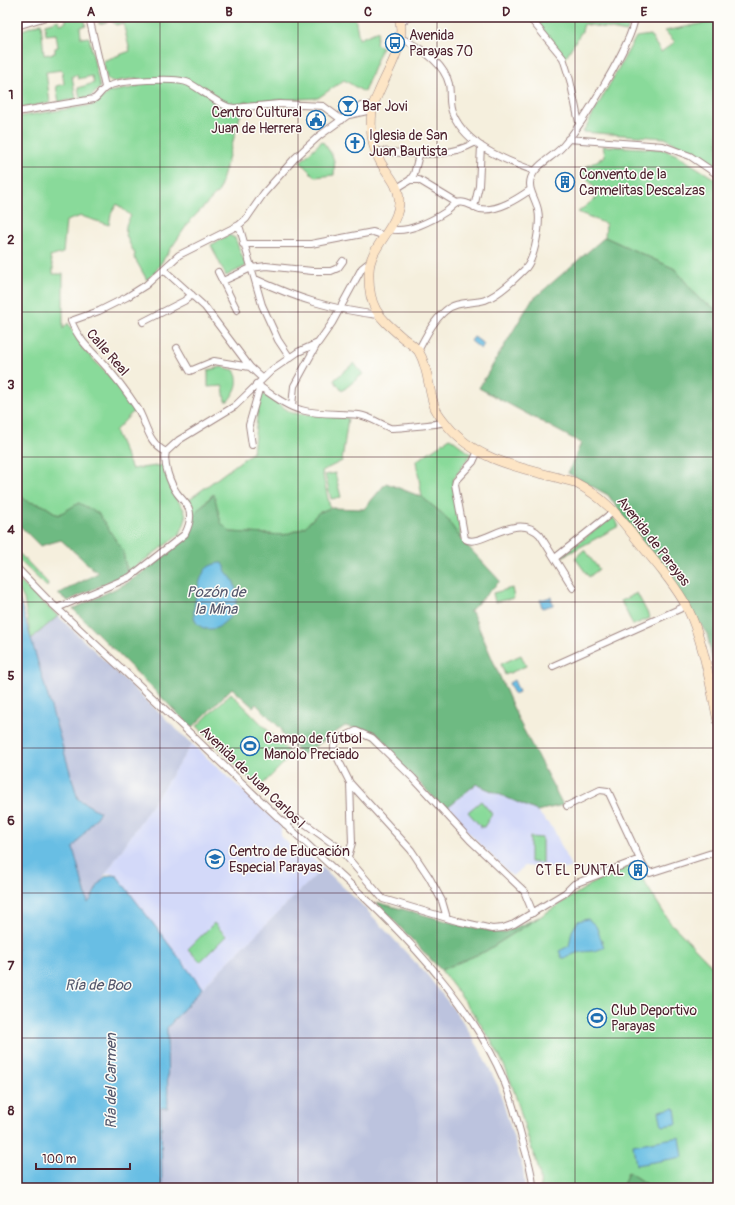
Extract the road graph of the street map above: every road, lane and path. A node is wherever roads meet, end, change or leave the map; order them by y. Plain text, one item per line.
1 (46, 17) edge
2 (89, 17) edge
3 (408, 17) edge
4 (529, 17) edge
5 (635, 17) edge
6 (400, 20) edge
7 (17, 26) edge
8 (401, 38) junction
9 (105, 87) junction
10 (373, 107) junction
11 (17, 112) edge
12 (361, 113) junction
13 (348, 116) junction
14 (342, 120) junction
15 (371, 123) junction
16 (579, 123) junction
17 (568, 139) junction
18 (479, 144) junction
19 (376, 151) junction
20 (419, 155) junction
21 (535, 171) junction
22 (718, 175) edge
23 (410, 180) junction
24 (397, 188) junction
25 (530, 190) junction
26 (457, 203) junction
27 (474, 207) junction
28 (239, 225) junction
29 (387, 232) junction
30 (243, 244) junction
31 (343, 261) dead end
32 (370, 264) junction
33 (251, 268) junction
34 (164, 270) junction
35 (218, 272) dead end
36 (255, 279) junction
37 (223, 281) junction
38 (192, 295) junction
39 (237, 310) dead end
40 (339, 310) junction
41 (378, 315) junction
42 (143, 322) dead end
43 (318, 343) junction
44 (178, 348) dead end
45 (418, 351) junction
46 (290, 358) junction
47 (250, 367) junction
48 (262, 378) junction
49 (258, 385) junction
50 (292, 406) junction
51 (445, 422) junction
52 (252, 445) dead end
53 (478, 451) junction
54 (166, 452) junction
55 (614, 511) junction
56 (555, 558) junction
57 (17, 568) edge
58 (573, 588) dead end
59 (686, 606) junction
60 (57, 608) junction
61 (553, 666) dead end
62 (718, 722) edge
63 (350, 782) junction
64 (567, 806) dead end
65 (285, 824) junction
66 (718, 851) edge
67 (348, 857) junction
68 (640, 859) junction
69 (533, 913) junction
70 (447, 918) junction
71 (533, 1188) edge

1 - 7 street
2 - 9 street
3 - 6 street
4 - 16 street
5 - 16 street
6 - 8 street
8 - 10 street
8 - 18 street
9 - 11 street
9 - 14 street
10 - 12 street, Calle Real
10 - 13 street, Calle Real
10 - 15 street
12 - 13 street, Calle Real
12 - 15 street
13 - 14 street, Calle Real
14 - 28 street, Calle Real
15 - 19 street
16 - 17 street
17 - 21 street
17 - 22 street
18 - 20 street
18 - 21 street
18 - 27 street
19 - 20 street
19 - 24 street
20 - 23 street
21 - 25 street
23 - 24 street
23 - 26 street
24 - 29 street
25 - 27 street
25 - 45 street
26 - 27 street
26 - 29 street
28 - 30 street
28 - 34 street, Calle Real
29 - 30 street
29 - 32 street
30 - 33 street
31 - 33 street
32 - 40 street
32 - 41 street
33 - 36 street
33 - 37 street
34 - 38 street
34 - 54 street, Calle Real
35 - 37 street
36 - 40 street
36 - 46 street
37 - 39 street
38 - 42 street
38 - 47 street
40 - 41 street
40 - 43 street
41 - 45 street
43 - 46 street
43 - 50 street
44 - 47 street
45 - 51 street, Avenida de Parayas
46 - 48 street
47 - 48 street
48 - 49 street
49 - 50 street
49 - 52 street
49 - 54 street
50 - 51 street
51 - 53 street, Avenida de Parayas
53 - 55 street, Avenida de Parayas
53 - 56 street
54 - 60 street
55 - 56 street
55 - 59 street, Avenida de Parayas
56 - 58 street
57 - 60 street, Avenida de Juan Carlos I
59 - 61 street
59 - 62 street, Avenida de Parayas
60 - 65 street, Avenida de Juan Carlos I
63 - 67 street
63 - 69 street
63 - 70 street
64 - 68 street
65 - 67 street
65 - 71 street, Avenida de Juan Carlos I
66 - 68 street
67 - 70 street
68 - 69 street
69 - 70 street

